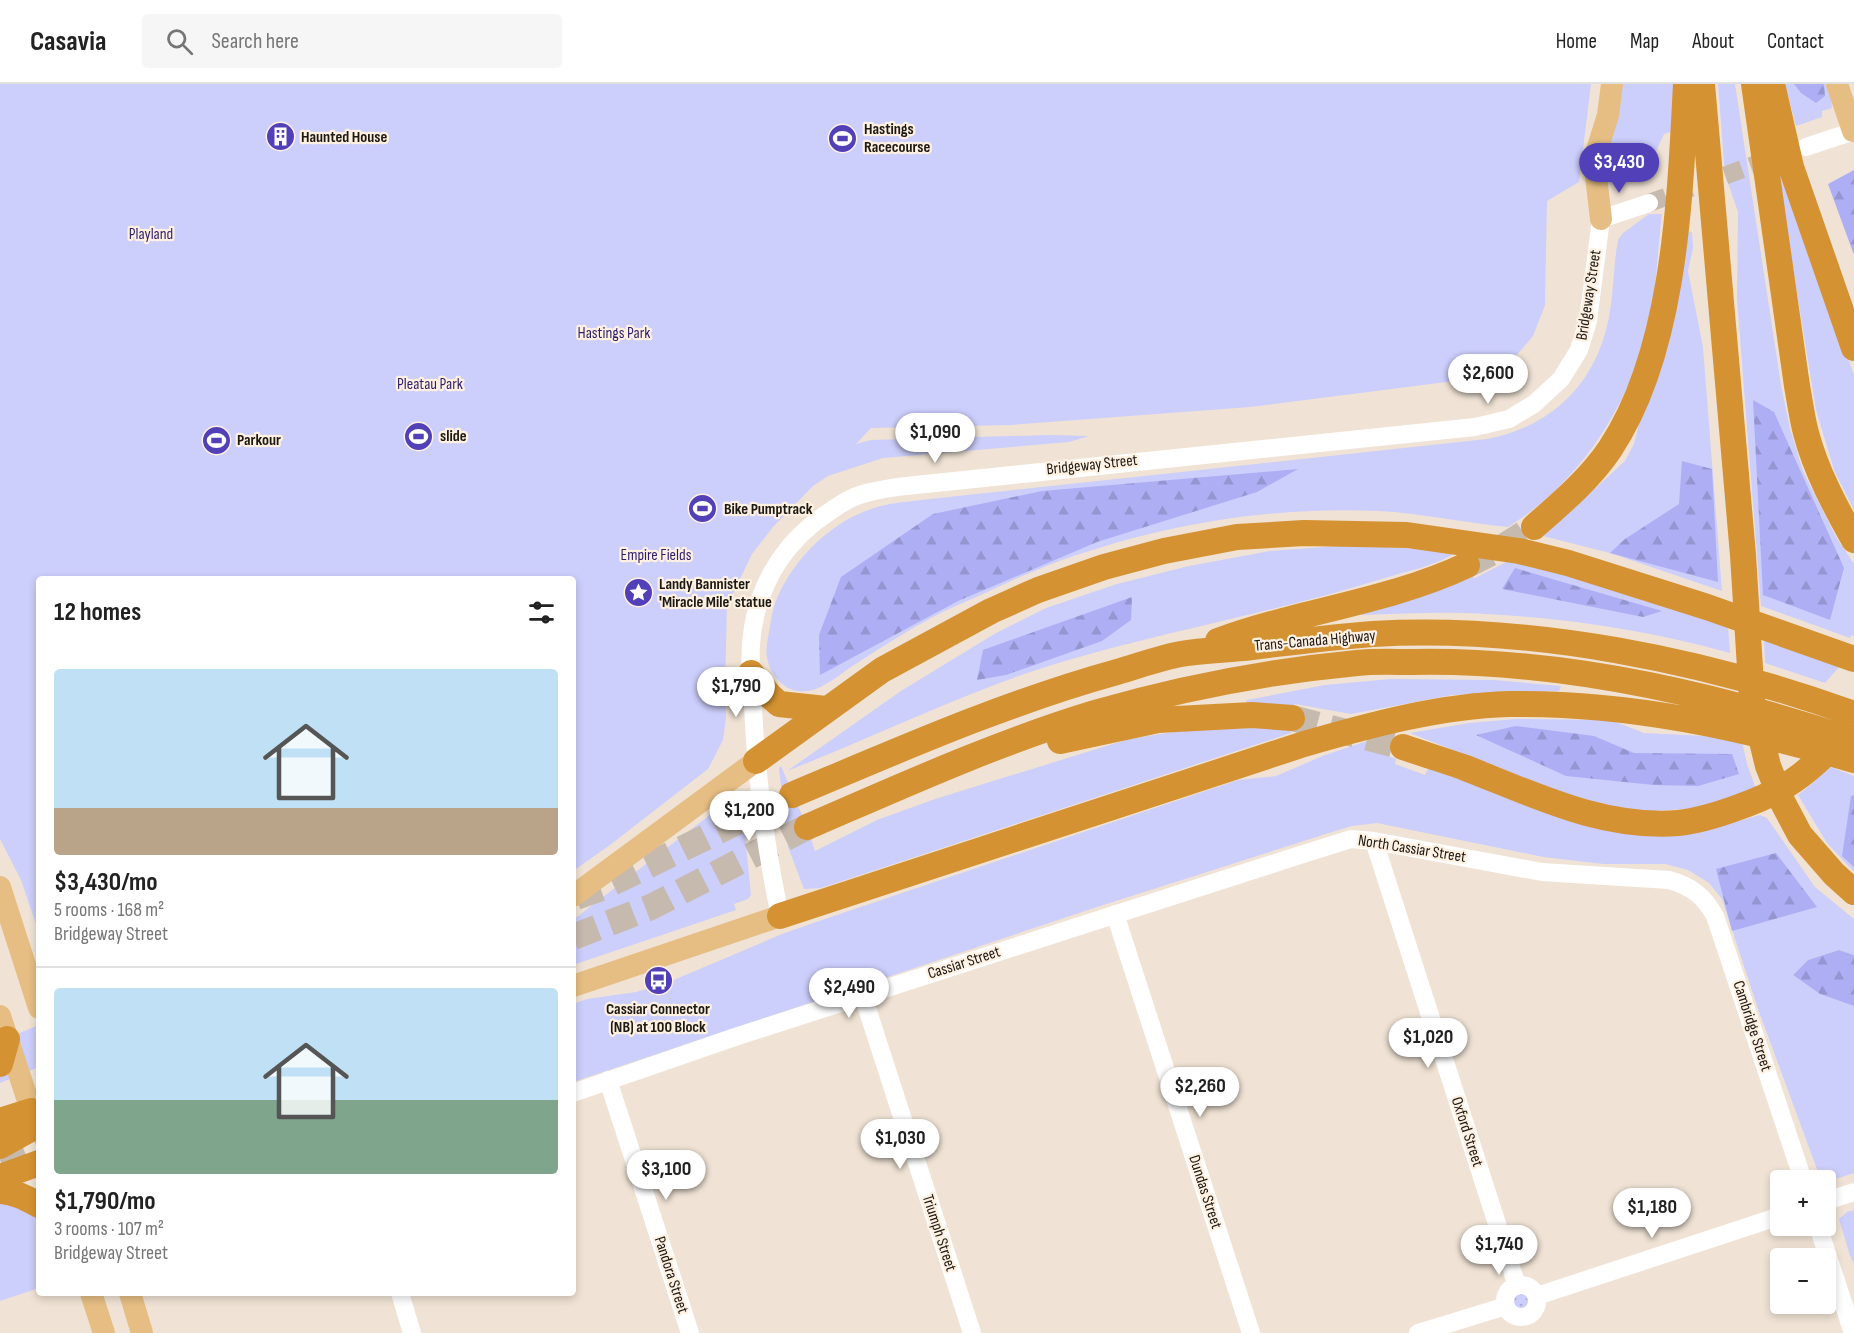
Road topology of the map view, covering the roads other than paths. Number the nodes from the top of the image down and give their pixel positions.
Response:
1 (1612, 84) edge
2 (1686, 84) edge
3 (1702, 84) edge
4 (1754, 84) edge
5 (1772, 84) edge
6 (1837, 84) edge
7 (1854, 131) edge
8 (1806, 147) dead end
9 (1649, 203) tunnel mouth
10 (1601, 219) junction
11 (1854, 348) edge
12 (1534, 527) tunnel mouth
13 (1854, 540) edge
14 (1467, 565) tunnel mouth
15 (1180, 654) junction
16 (1847, 656) edge
17 (751, 673) junction
18 (826, 710) junction
19 (1854, 714) edge
20 (1292, 718) tunnel mouth
21 (1854, 719) edge
22 (1785, 729) junction
23 (1854, 741) edge
24 (1402, 747) tunnel mouth
25 (1854, 760) edge
26 (756, 761) junction
27 (923, 777) junction
28 (792, 795) tunnel mouth
29 (807, 827) tunnel mouth
30 (1374, 841) junction
31 (1683, 884) joint
32 (0, 887) edge
33 (1854, 892) edge
34 (576, 894) edge
35 (1115, 914) junction
36 (780, 916) junction
37 (576, 985) edge
38 (863, 996) junction
39 (36, 999) edge
40 (4, 1027) edge
41 (0, 1064) edge
42 (608, 1080) junction
43 (576, 1092) edge
44 (36, 1118) edge
45 (0, 1121) edge
46 (36, 1121) edge
47 (36, 1122) edge
48 (0, 1146) edge
49 (36, 1164) edge
50 (1800, 1170) edge
51 (0, 1177) edge
52 (0, 1191) edge
53 (1854, 1192) edge
54 (1836, 1198) edge
55 (36, 1203) edge
56 (1770, 1219) edge
57 (1823, 1236) edge
58 (1517, 1286) junction
59 (1846, 1286) edge
60 (92, 1296) edge
61 (131, 1296) edge
62 (401, 1296) edge
63 (1537, 1296) junction
64 (1506, 1306) junction
65 (1530, 1325) edge
66 (104, 1333) edge
67 (142, 1333) edge
68 (412, 1333) edge
69 (690, 1333) edge
70 (972, 1333) edge
71 (1251, 1333) edge
72 (1418, 1333) edge
73 (1853, 1333) edge

1 - 10 main road
2 - 12 highway
3 - 33 highway
4 - 13 highway
5 - 11 highway
6 - 7 main road
7 - 8 street
9 - 10 street
10 - 17 street, Bridgeway Street
14 - 15 highway
15 - 19 highway, Trans-Canada Highway
15 - 28 highway, Trans-Canada Highway
16 - 18 highway
17 - 18 highway
17 - 26 street, Bridgeway Street
18 - 26 highway
20 - 27 highway
21 - 24 highway
22 - 23 highway, Trans-Canada Highway
22 - 25 highway
22 - 27 highway, Trans-Canada Highway
22 - 36 highway
26 - 34 main road
26 - 36 street, Bridgeway Street
27 - 29 highway, Trans-Canada Highway
30 - 31 street, North Cassiar Street
30 - 35 street, North Cassiar Street
30 - 58 street, Oxford Street
31 - 50 street, Cambridge Street
32 - 39 main road
35 - 38 street, Cassiar Street
35 - 71 street, Dundas Street
36 - 37 main road
38 - 42 street, Cassiar Street
38 - 70 street, Triumph Street
40 - 41 highway
40 - 44 main road
42 - 43 street, Cassiar Street
42 - 69 street, Pandora Street
45 - 46 highway
47 - 48 highway
49 - 51 highway
52 - 55 highway
53 - 54 street
56 - 63 street
57 - 59 street
58 - 63 street
58 - 64 street
59 - 73 street
60 - 66 main road
61 - 67 main road
62 - 68 street
63 - 65 street
64 - 65 street
64 - 72 street

